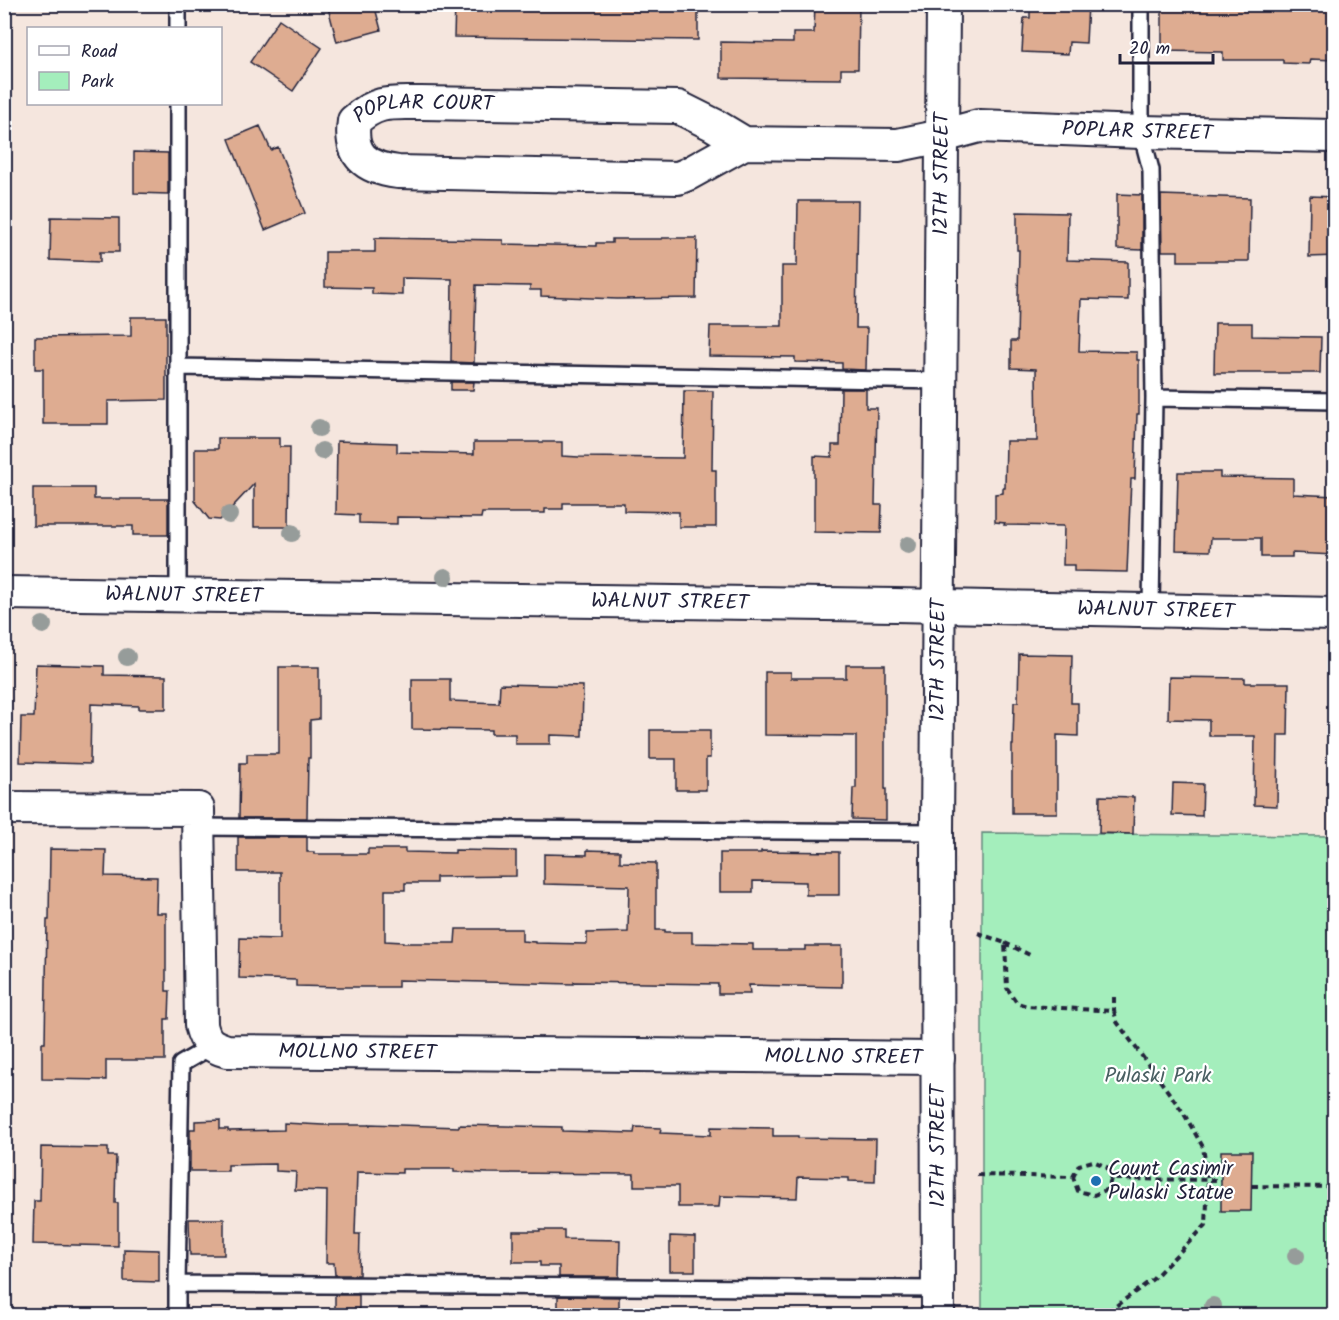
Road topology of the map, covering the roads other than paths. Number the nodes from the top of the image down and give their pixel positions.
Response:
1 (178, 4) edge
2 (943, 4) edge
3 (1141, 4) edge
4 (178, 27) edge
5 (178, 105) edge
6 (1141, 132) junction
7 (942, 136) junction
8 (1335, 136) edge
9 (744, 143) junction
10 (178, 367) junction
11 (940, 381) junction
12 (1154, 398) junction
13 (1335, 401) edge
14 (4, 592) edge
15 (178, 594) junction
16 (938, 606) junction
17 (1152, 610) junction
18 (1335, 614) edge
19 (4, 808) edge
20 (197, 827) junction
21 (937, 832) junction
22 (212, 1046) junction
23 (938, 1058) junction
24 (177, 1284) junction
25 (938, 1302) edge
26 (177, 1316) edge

1 - 4 lane
2 - 7 street, 12TH STREET
3 - 6 lane
5 - 10 lane
6 - 7 street, POPLAR STREET
6 - 8 street, POPLAR STREET
6 - 12 lane
7 - 9 street
7 - 11 street, 12TH STREET
9 - 9 street, POPLAR COURT
10 - 11 lane
10 - 15 lane
11 - 16 street, 12TH STREET
12 - 13 lane
12 - 17 lane
14 - 15 street, WALNUT STREET
15 - 16 street, WALNUT STREET
16 - 17 street, WALNUT STREET
16 - 21 street, 12TH STREET
17 - 18 street, WALNUT STREET
19 - 20 street
20 - 21 lane
20 - 22 street
21 - 23 street, 12TH STREET
22 - 23 street, MOLLNO STREET
22 - 24 lane
23 - 25 street, 12TH STREET
24 - 25 lane
24 - 26 lane

